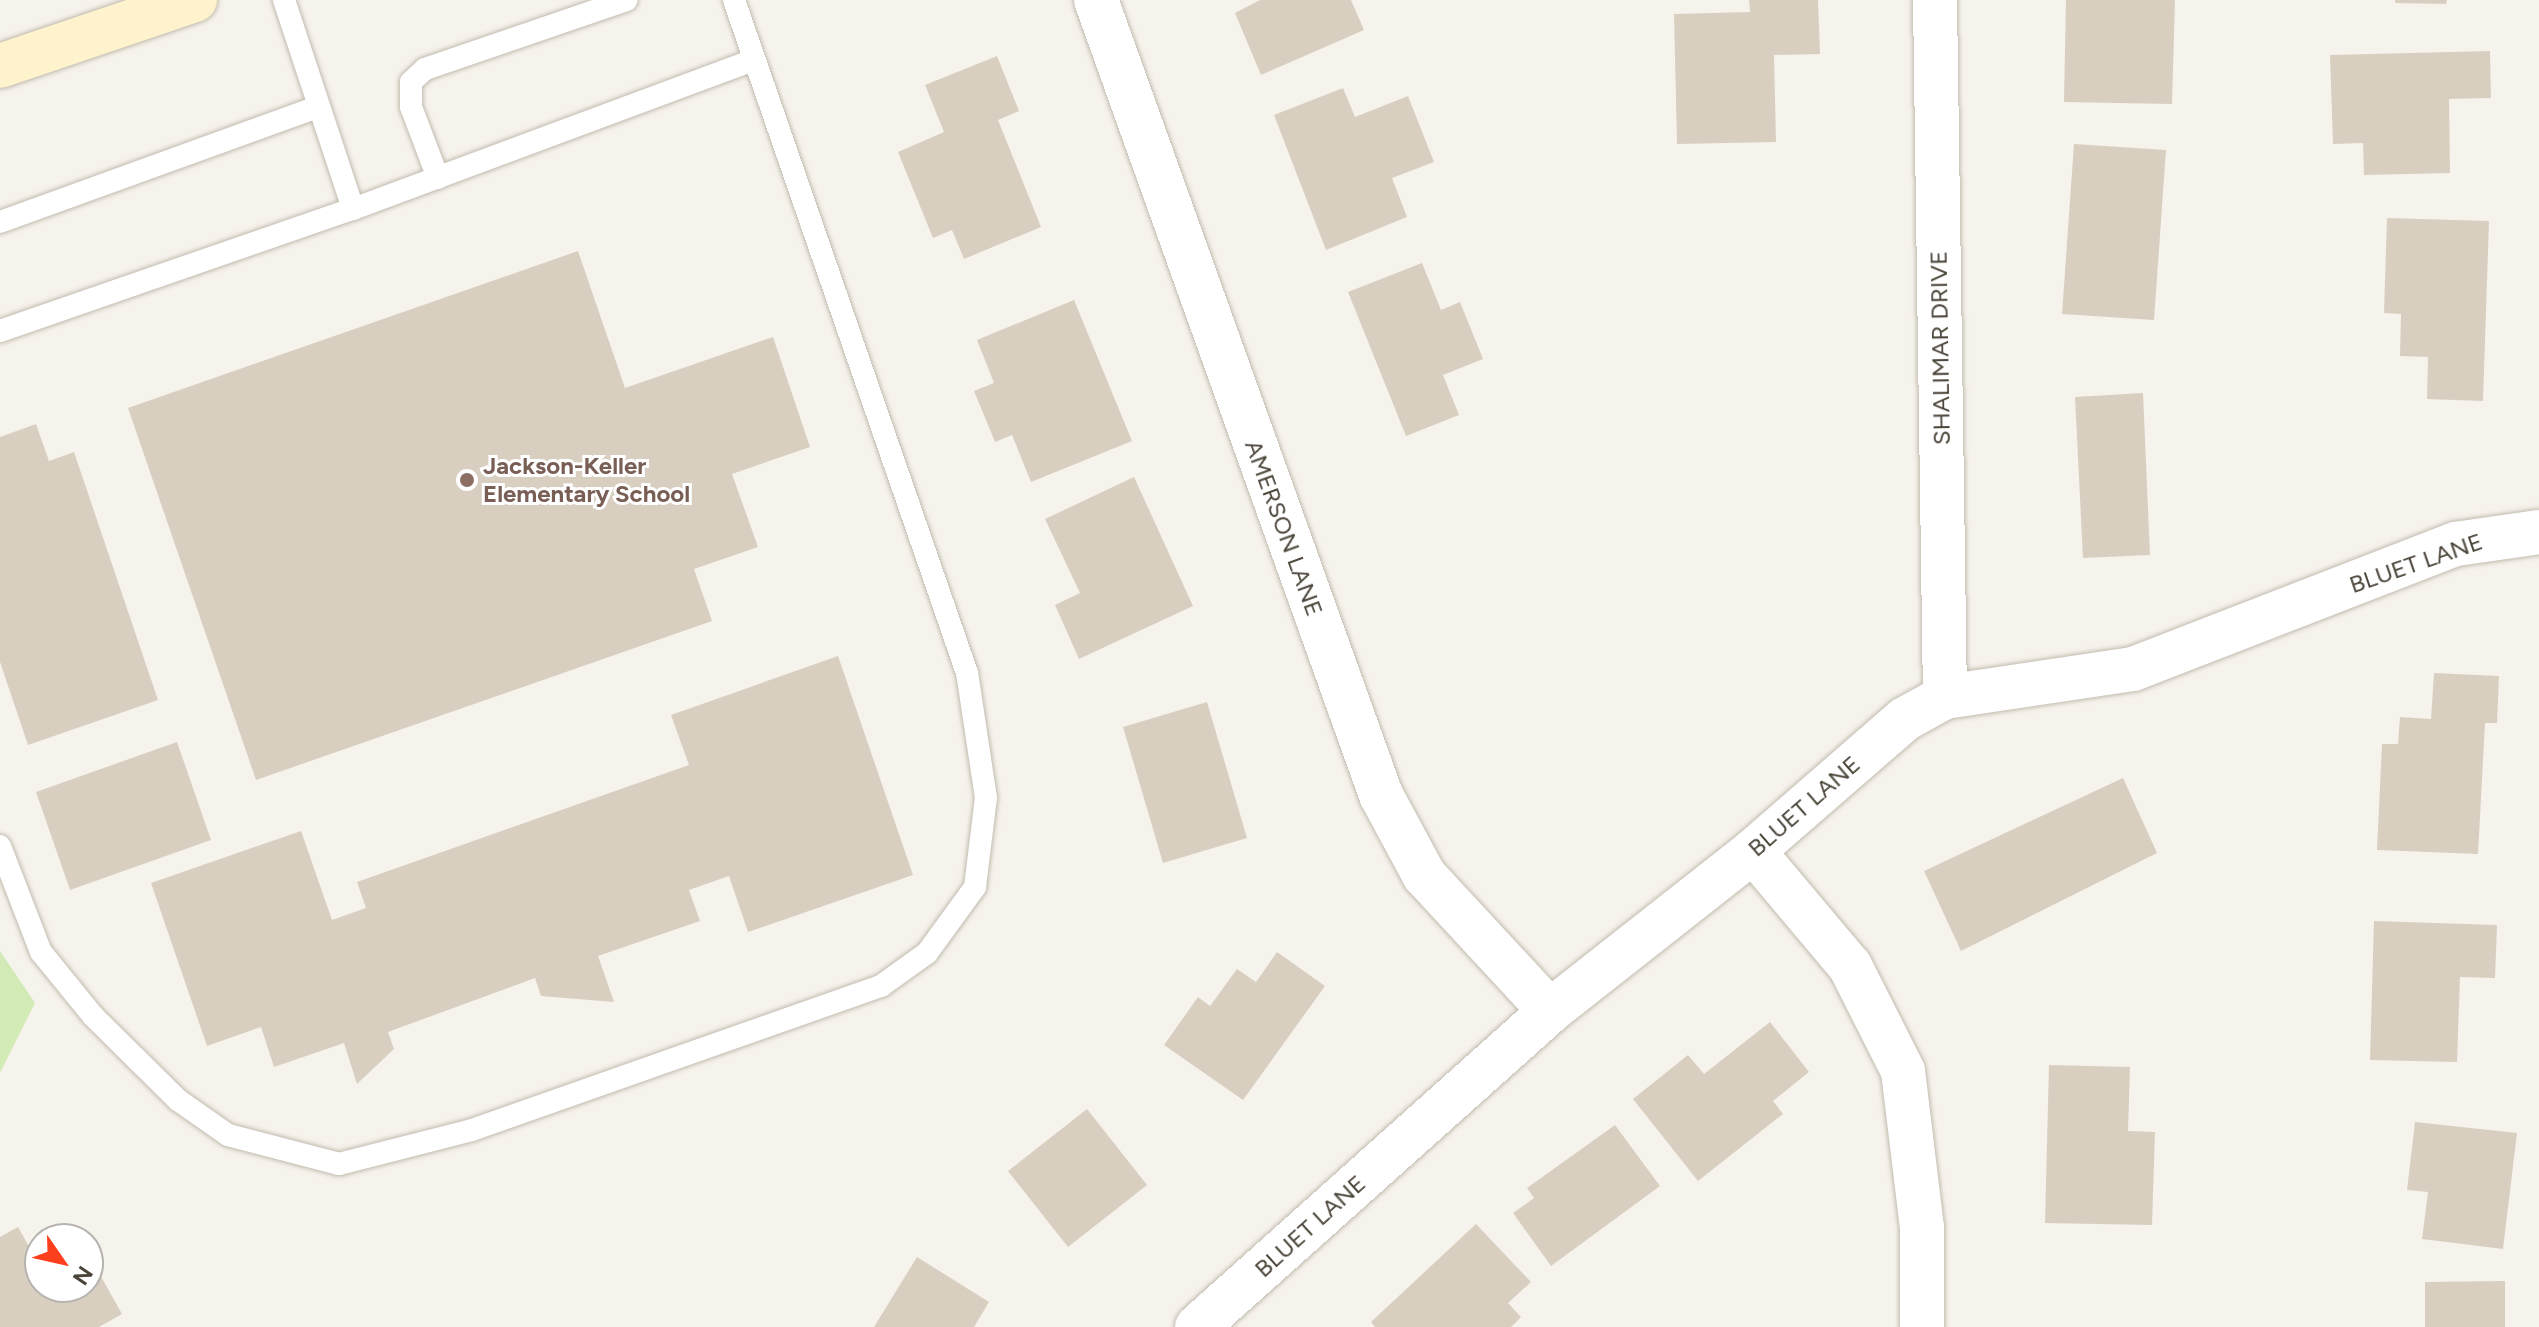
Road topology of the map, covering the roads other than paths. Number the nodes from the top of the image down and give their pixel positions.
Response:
1 (195, 0) edge
2 (284, 0) edge
3 (626, 0) edge
4 (734, 0) edge
5 (1096, 0) edge
6 (1935, 0) edge
7 (754, 60) junction
8 (0, 66) edge
9 (318, 107) junction
10 (438, 178) junction
11 (353, 209) junction
12 (0, 222) edge
13 (0, 331) edge
14 (2539, 532) edge
15 (1945, 697) junction
16 (0, 846) edge
17 (1753, 851) junction
18 (1550, 1011) junction
19 (1197, 1327) edge
20 (1922, 1327) edge

1 - 8 main road
2 - 9 lane
3 - 10 lane
4 - 7 lane
5 - 18 street, AMERSON LANE
6 - 15 street, SHALIMAR DRIVE
7 - 10 lane
7 - 16 lane
9 - 11 lane
9 - 12 lane
10 - 11 lane
11 - 13 lane
14 - 15 street, BLUET LANE
15 - 17 street, BLUET LANE
17 - 18 street, BLUET LANE
17 - 20 street
18 - 19 street, BLUET LANE

